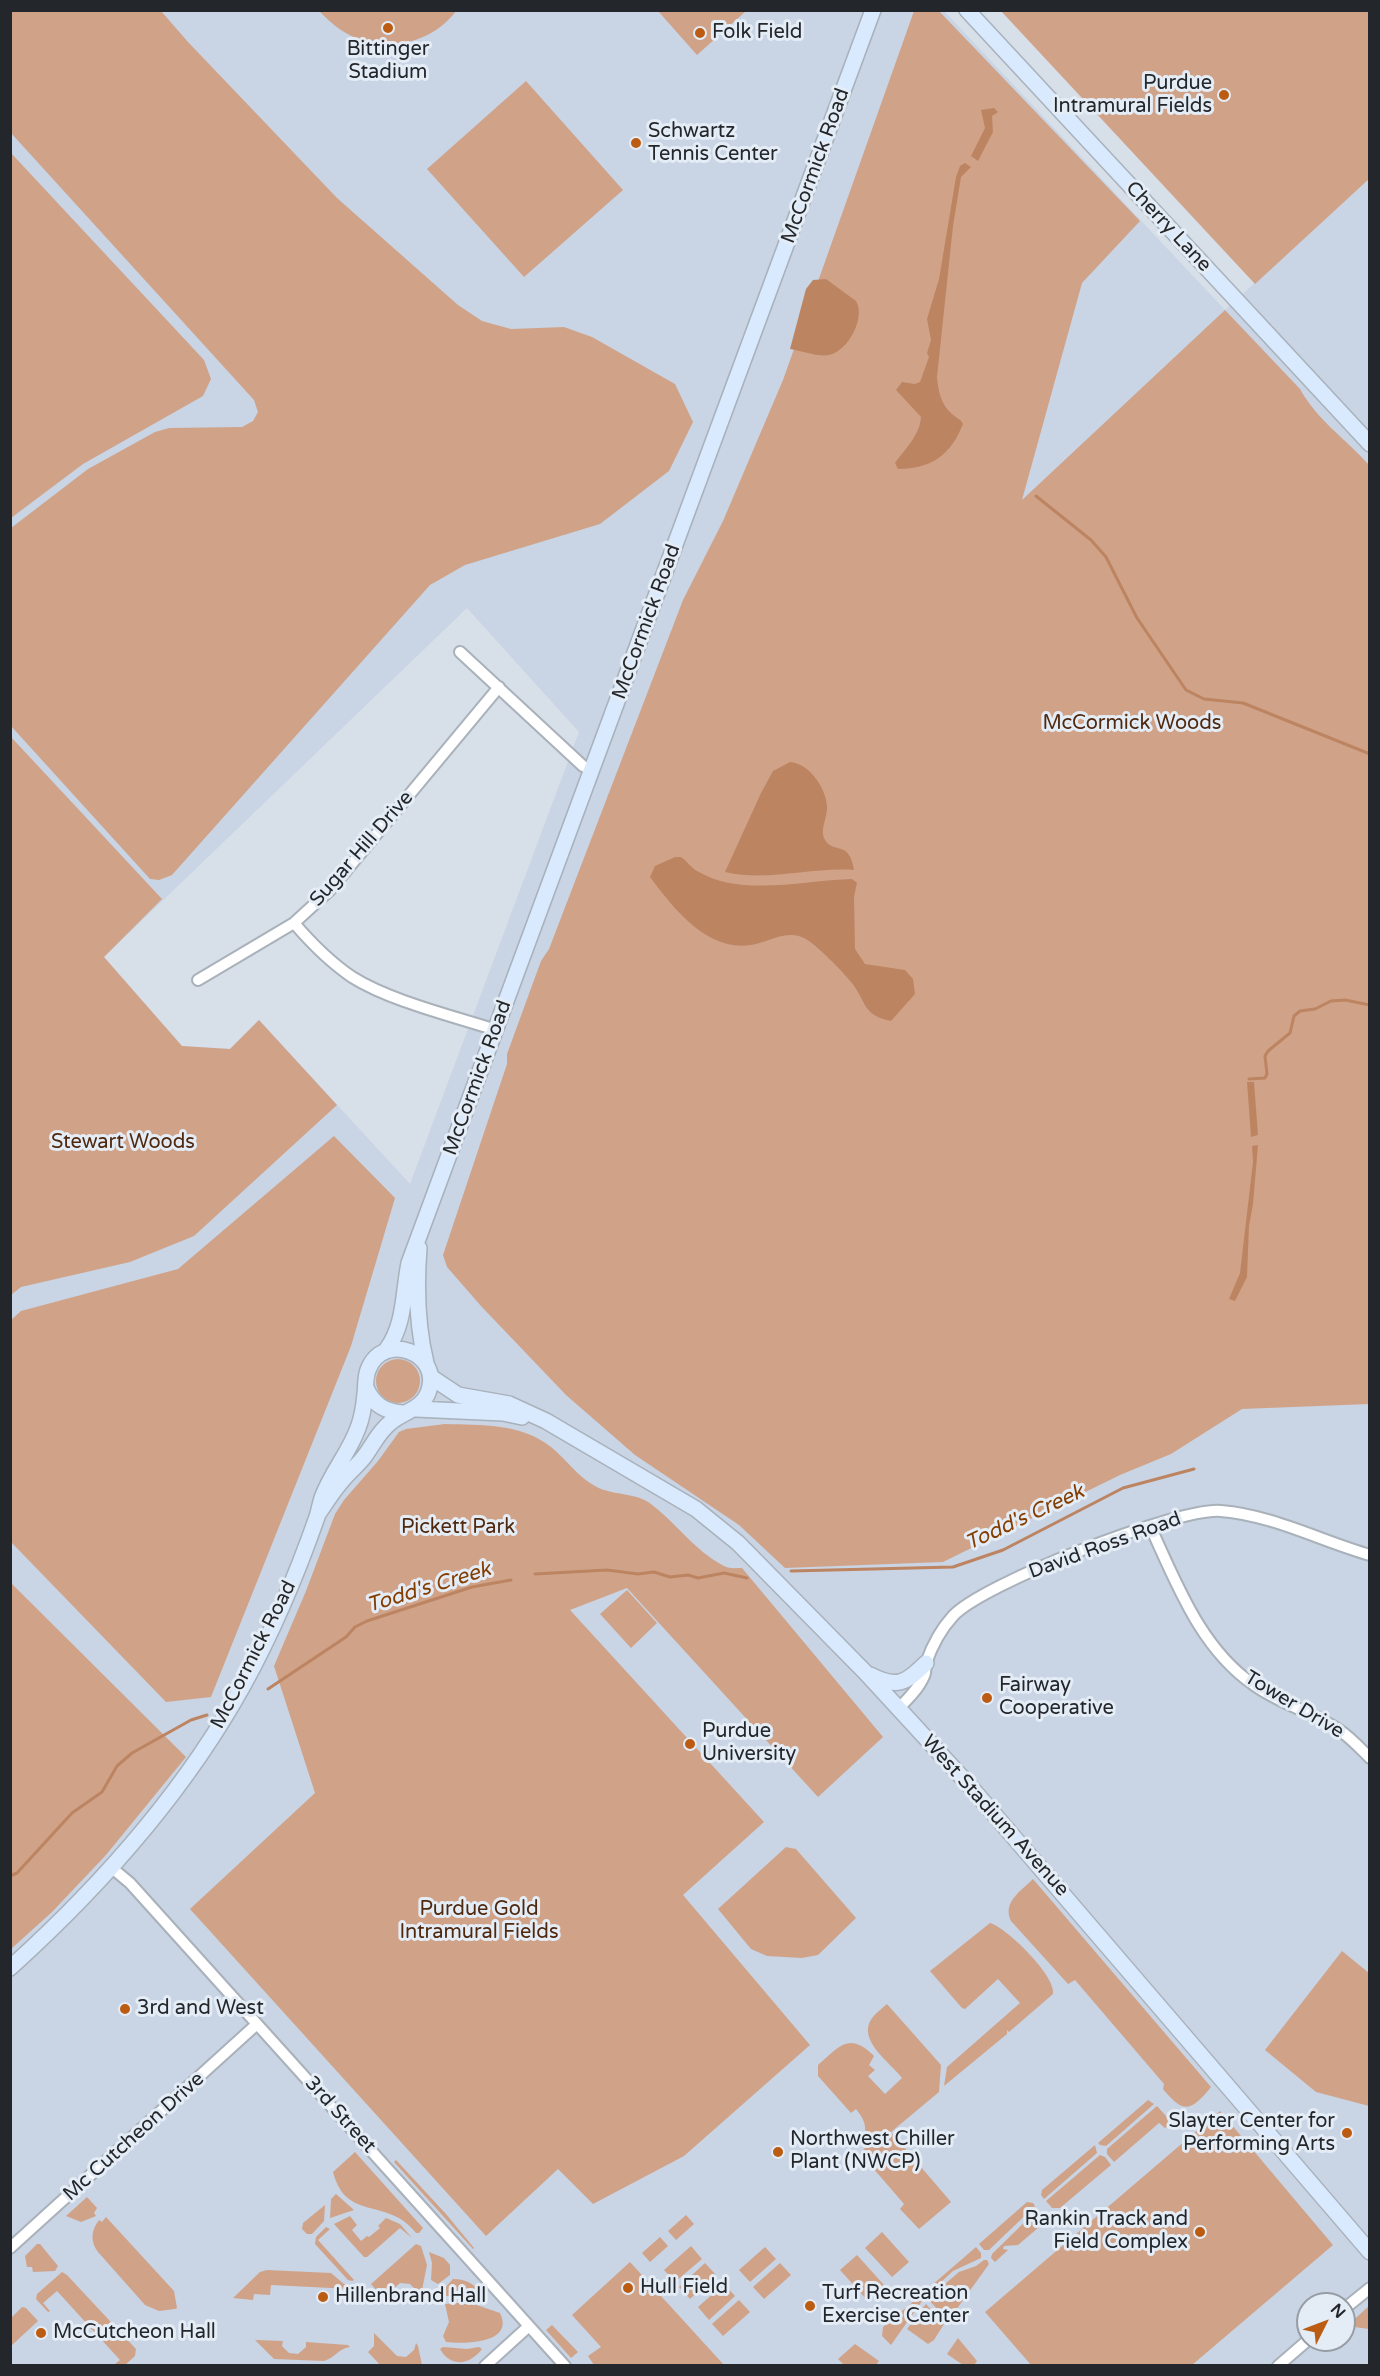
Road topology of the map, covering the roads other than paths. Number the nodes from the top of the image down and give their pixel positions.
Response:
1 (873, 10) edge
2 (967, 10) edge
3 (1370, 444) edge
4 (460, 652) dead end
5 (499, 687) junction
6 (592, 770) junction
7 (294, 923) junction
8 (198, 980) dead end
9 (496, 1030) junction
10 (421, 1233) junction
11 (387, 1349) junction
12 (428, 1370) junction
13 (366, 1388) junction
14 (409, 1411) junction
15 (570, 1436) junction
16 (318, 1514) junction
17 (1150, 1526) junction
18 (1370, 1554) edge
19 (927, 1663) junction
20 (865, 1672) junction
21 (899, 1708) junction
22 (1370, 1758) edge
23 (112, 1868) junction
24 (10, 1968) edge
25 (257, 2024) junction
26 (10, 2248) edge
27 (1370, 2252) edge
28 (1370, 2288) edge
29 (1356, 2299) edge
30 (529, 2326) junction
31 (1296, 2350) edge
32 (485, 2366) edge
33 (565, 2366) edge
34 (1278, 2366) edge

1 - 6 street, McCormick Road
2 - 3 street, Cherry Lane
4 - 5 street
5 - 6 street
5 - 7 street, Sugar Hill Drive
6 - 9 street, McCormick Road
7 - 8 street, Sugar Hill Drive
7 - 9 street
9 - 10 street, McCormick Road
10 - 11 street, McCormick Road
10 - 12 street, McCormick Road
11 - 12 street
11 - 13 street
12 - 14 street
12 - 15 street, West Stadium Avenue
13 - 14 street
13 - 16 street, McCormick Road
14 - 15 street, West Stadium Avenue
14 - 16 street
15 - 20 street, West Stadium Avenue
16 - 23 street, McCormick Road
17 - 18 street, David Ross Road
17 - 19 street, David Ross Road
17 - 22 street, Tower Drive
19 - 20 street
19 - 21 street, David Ross Road
20 - 21 street, West Stadium Avenue
21 - 27 street, West Stadium Avenue
23 - 24 street, McCormick Road
23 - 25 street, 3rd Street
25 - 26 street, Mc Cutcheon Drive
25 - 30 street, 3rd Street
28 - 29 street
30 - 32 street
30 - 33 street, 3rd Street
31 - 34 street

